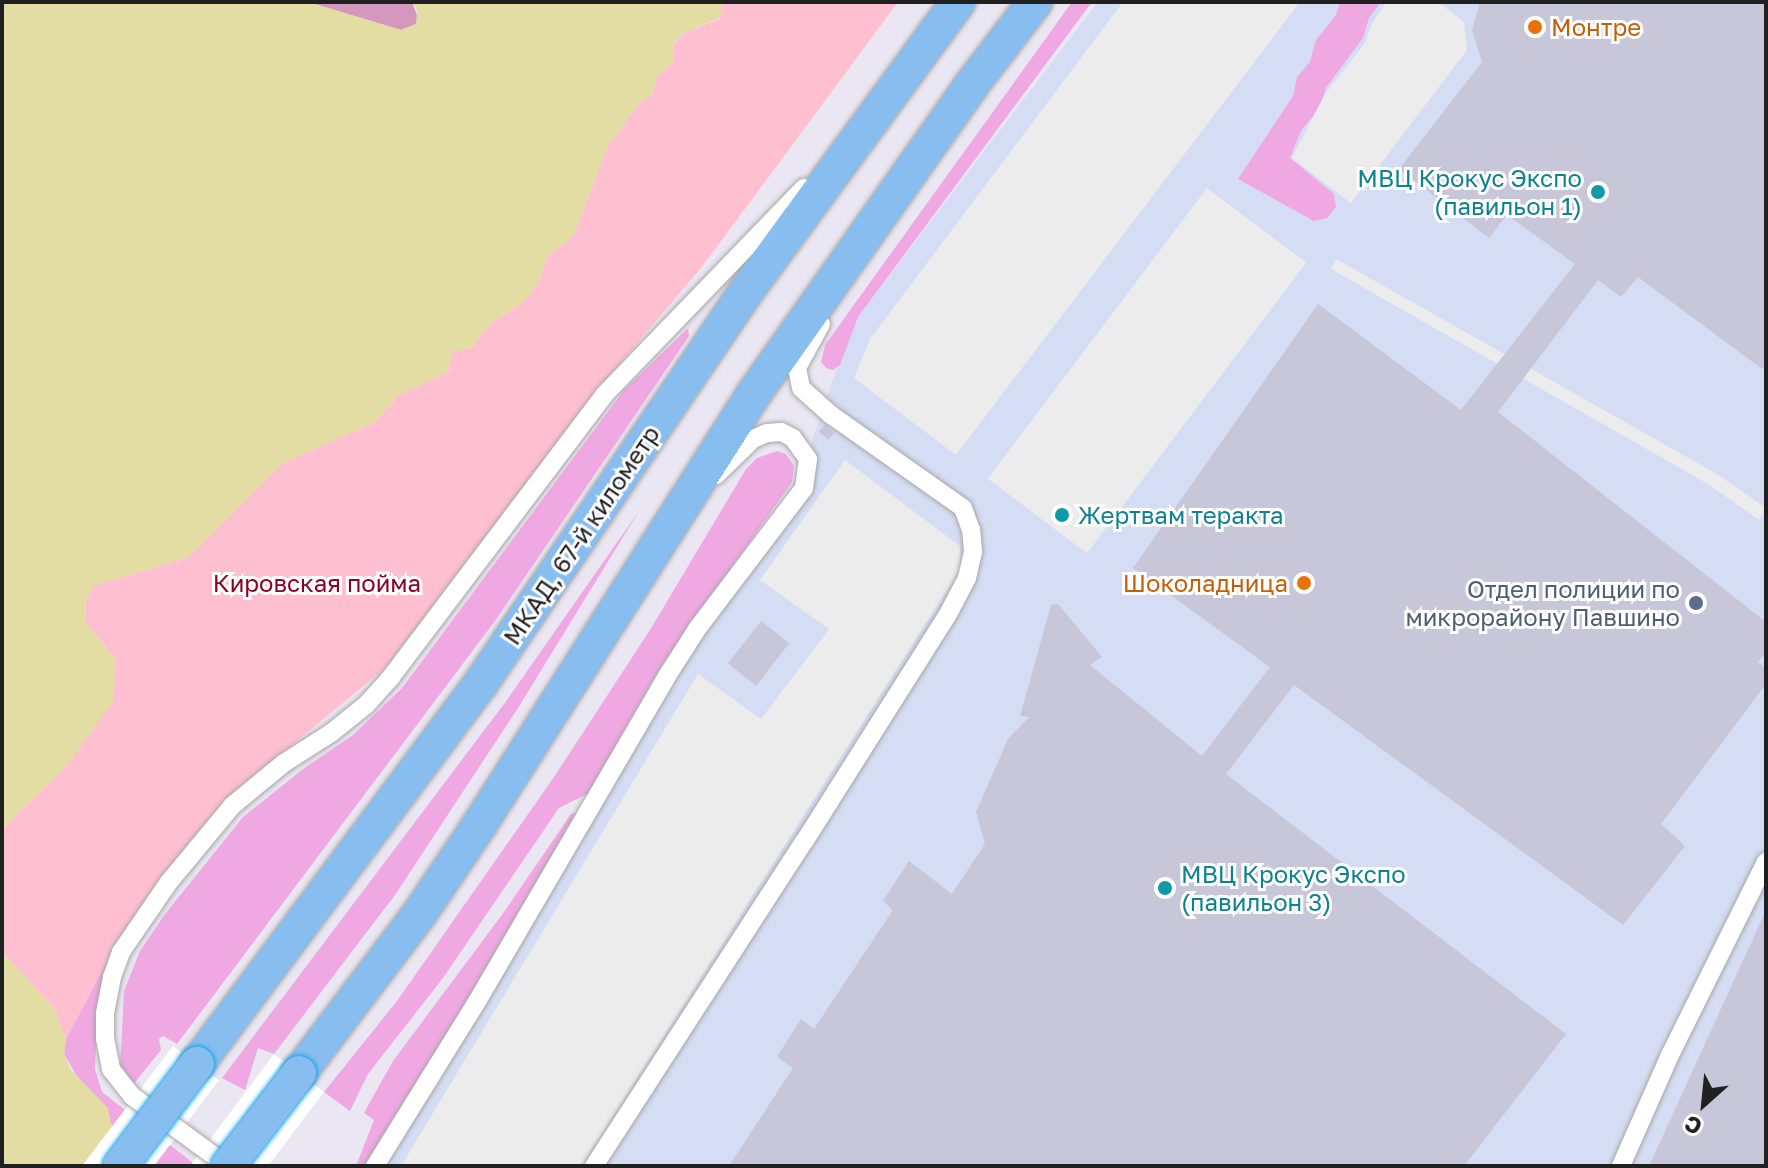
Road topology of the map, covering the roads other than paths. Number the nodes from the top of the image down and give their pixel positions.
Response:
1 (958, 2) edge
2 (1035, 2) edge
3 (906, 71) junction
4 (840, 270) junction
5 (680, 511) junction
6 (1766, 862) edge
7 (120, 1166) edge
8 (228, 1166) edge
9 (375, 1166) edge
10 (594, 1166) edge
11 (1621, 1166) edge

1 - 3 highway, МКАД, 67-й километр
2 - 4 highway
3 - 7 highway, МКАД, 67-й километр, bridge
3 - 8 street
4 - 5 highway
4 - 10 street
5 - 8 highway, bridge
5 - 9 street
6 - 11 street

